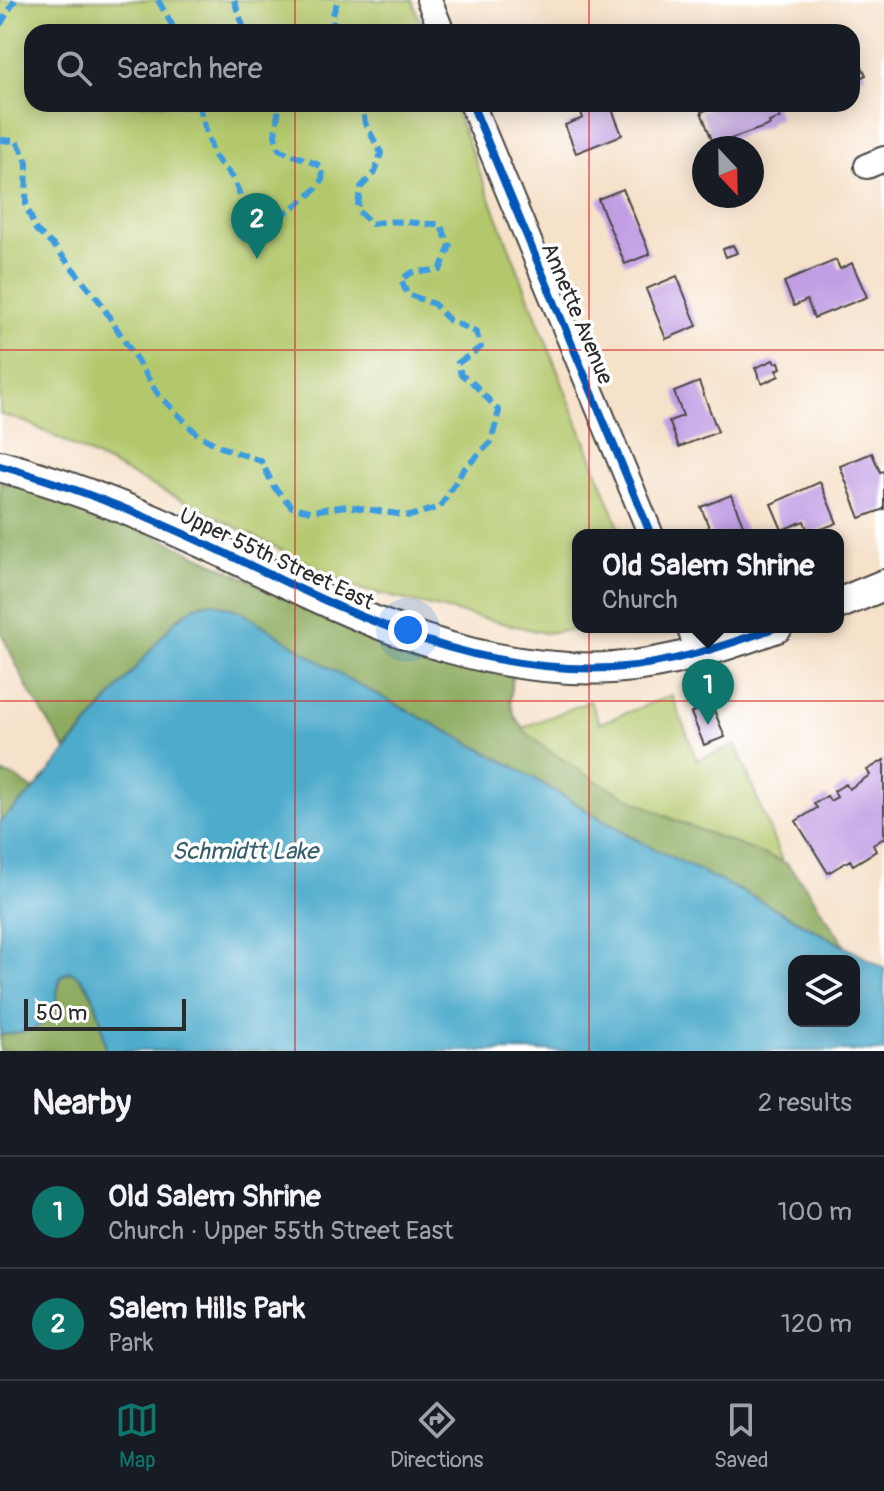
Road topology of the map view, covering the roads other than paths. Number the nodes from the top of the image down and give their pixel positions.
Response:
1 (429, 0) edge
2 (439, 24) edge
3 (475, 112) edge
4 (0, 466) edge
5 (649, 529) edge
6 (884, 585) edge
7 (844, 602) edge
8 (739, 633) edge
9 (694, 640) edge

1 - 2 street
3 - 5 street, Annette Avenue
4 - 9 street, Upper 55th Street East
6 - 7 street
8 - 9 street, Upper 55th Street East

